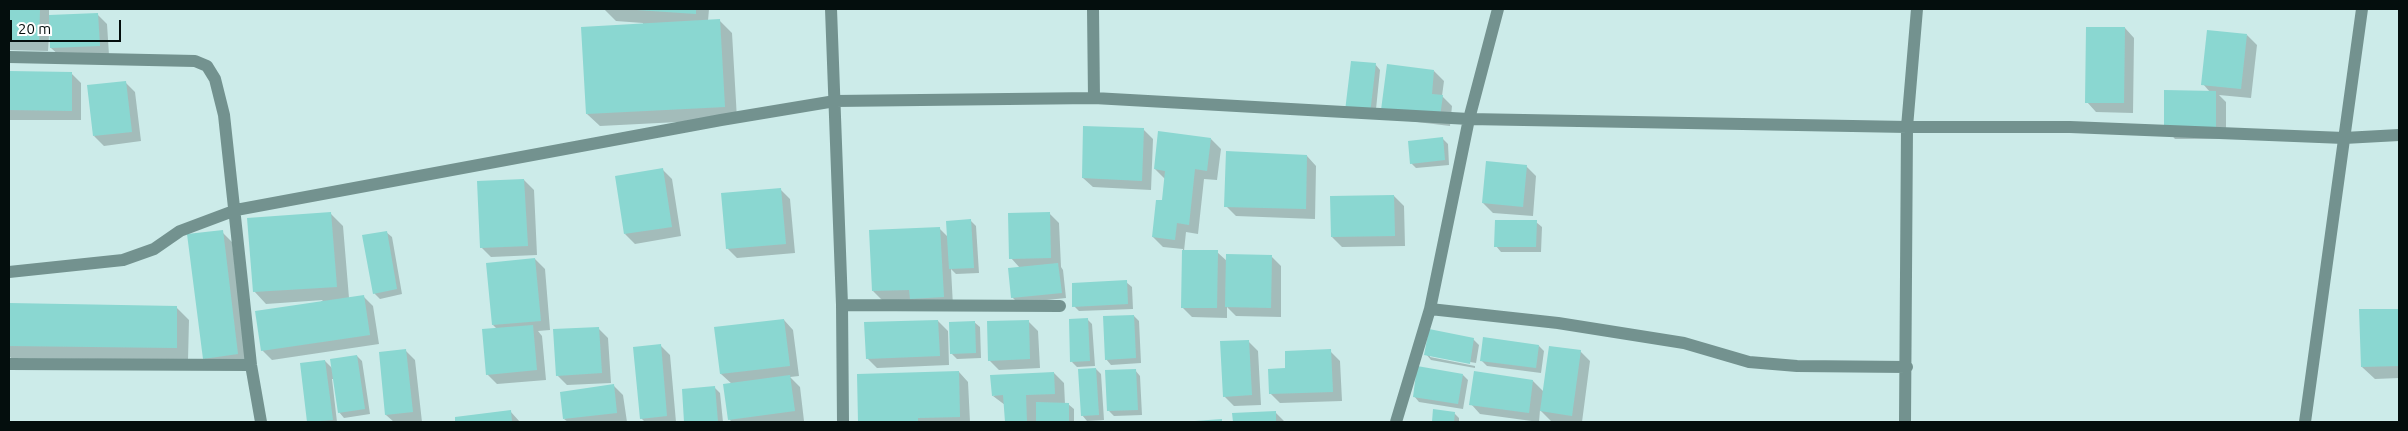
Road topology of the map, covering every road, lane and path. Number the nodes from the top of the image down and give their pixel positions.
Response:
1 (830, 9) edge
2 (1093, 9) edge
3 (1498, 9) edge
4 (1917, 9) edge
5 (2362, 9) edge
6 (9, 57) edge
7 (1094, 98) junction
8 (835, 101) junction
9 (1469, 119) junction
10 (1907, 127) junction
11 (2399, 136) edge
12 (2344, 138) junction
13 (236, 210) junction
14 (9, 272) edge
15 (842, 305) junction
16 (1060, 306) dead end
17 (1430, 308) junction
18 (9, 364) edge
19 (251, 365) junction
20 (1906, 367) junction
21 (260, 422) edge
22 (843, 422) edge
23 (1396, 422) edge
24 (1905, 422) edge
25 (2305, 422) edge

1 - 8 street
2 - 7 street
3 - 9 street
4 - 10 street
5 - 12 street
6 - 13 street
7 - 8 street
7 - 9 street
8 - 13 street
8 - 15 street
9 - 10 street
9 - 17 street
10 - 12 street
10 - 20 street
11 - 12 street
12 - 25 street
13 - 14 street
13 - 19 street
15 - 16 street
15 - 22 street
17 - 20 street
17 - 23 street
18 - 19 street
19 - 21 street
20 - 24 street

